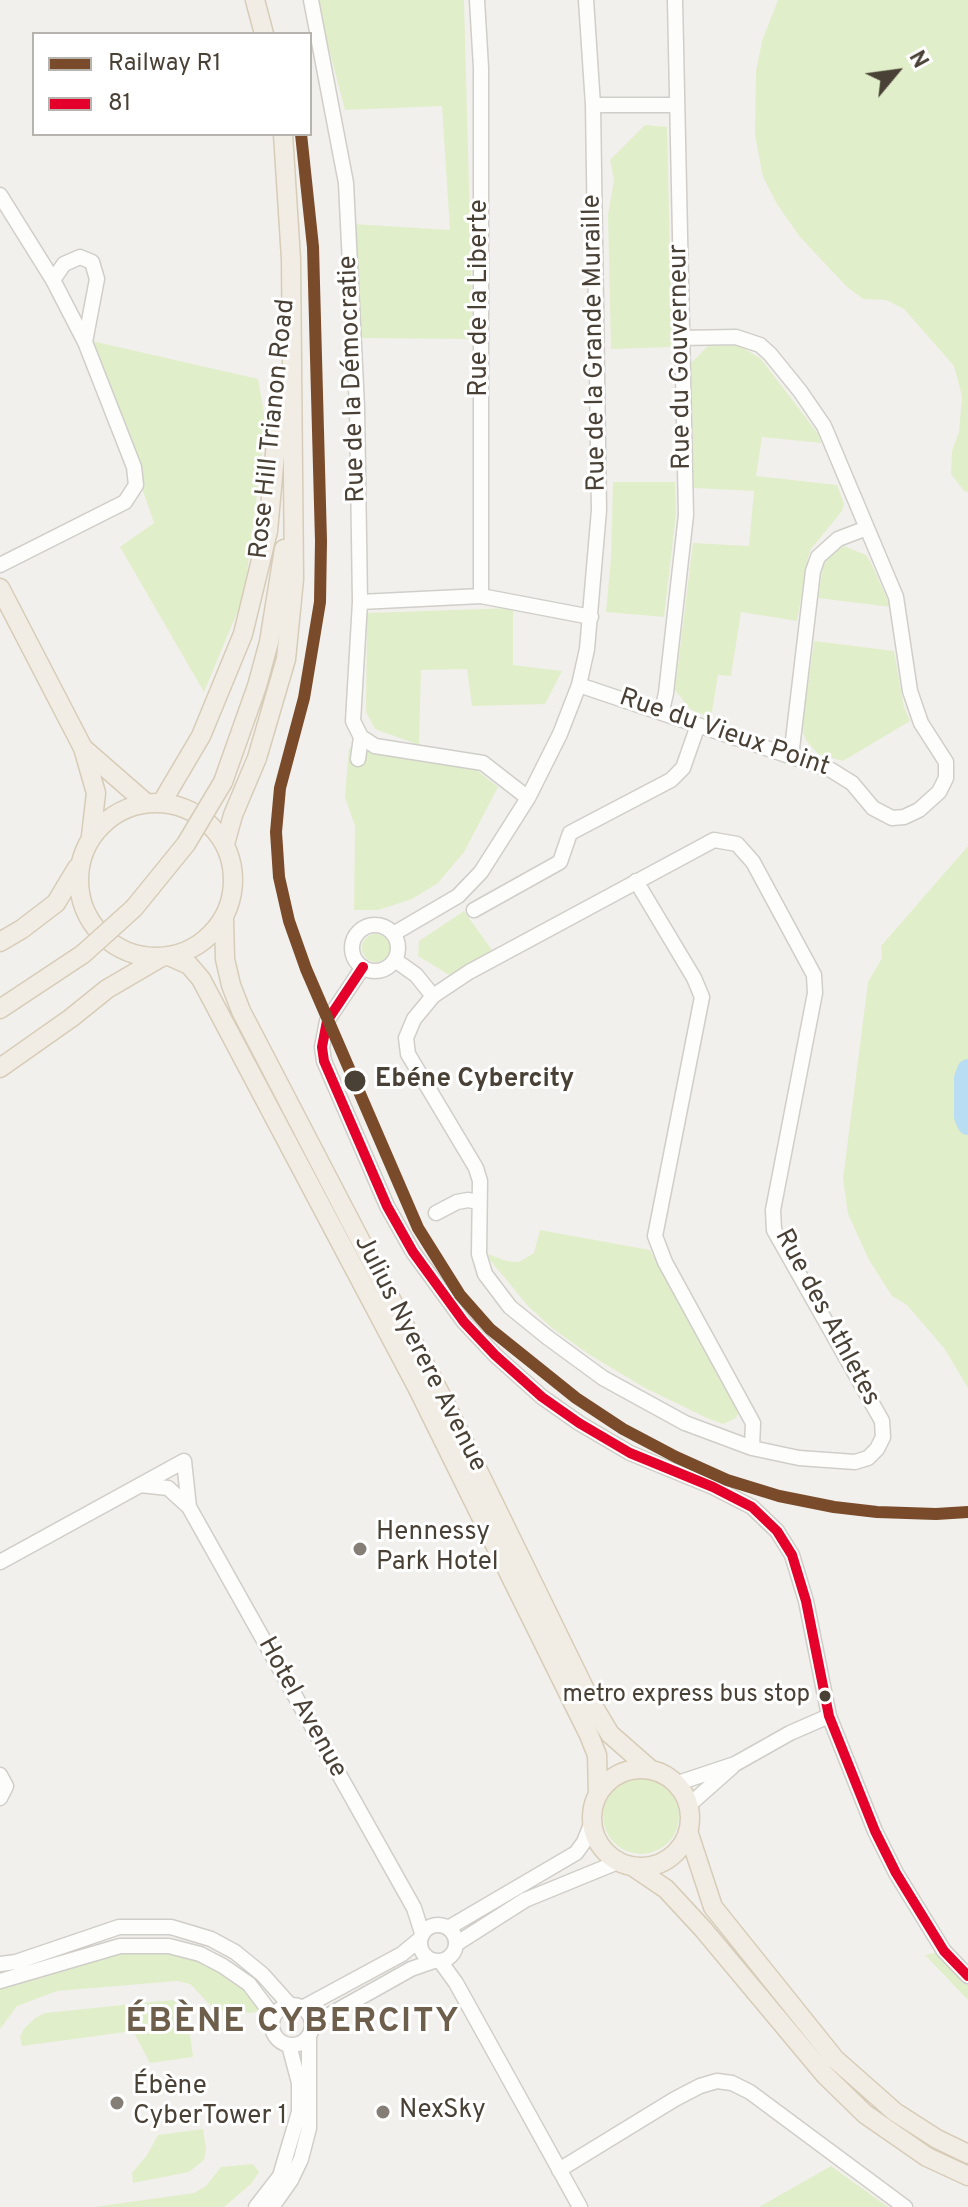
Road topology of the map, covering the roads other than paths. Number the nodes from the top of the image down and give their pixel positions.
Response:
1 (255, 0) edge
2 (311, 0) edge
3 (477, 0) edge
4 (586, 0) edge
5 (675, 0) edge
6 (263, 32) edge
7 (593, 105) junction
8 (676, 105) junction
9 (283, 136) edge
10 (0, 195) edge
11 (291, 275) junction
12 (53, 280) junction
13 (680, 338) junction
14 (85, 342) junction
15 (294, 447) junction
16 (867, 528) junction
17 (0, 565) edge
18 (0, 588) edge
19 (481, 596) junction
20 (360, 602) junction
21 (4, 608) edge
22 (591, 617) junction
23 (579, 685) junction
24 (662, 711) junction
25 (698, 725) junction
26 (361, 737) junction
27 (83, 748) junction
28 (791, 757) junction
29 (358, 759) dead end
30 (528, 798) junction
31 (154, 802) junction
32 (90, 838) junction
33 (225, 844) junction
34 (80, 863) junction
35 (636, 881) junction
36 (474, 910) dead end
37 (224, 919) junction
38 (393, 934) junction
39 (0, 942) edge
40 (165, 958) junction
41 (395, 960) junction
42 (363, 967) junction
43 (433, 996) junction
44 (0, 1009) edge
45 (0, 1068) edge
46 (479, 1202) junction
47 (436, 1213) dead end
48 (752, 1448) junction
49 (140, 1485) junction
50 (189, 1507) junction
51 (0, 1562) edge
52 (829, 1716) junction
53 (735, 1764) junction
54 (651, 1770) junction
55 (0, 1775) edge
56 (675, 1784) junction
57 (598, 1794) junction
58 (0, 1798) edge
59 (688, 1806) junction
60 (592, 1822) junction
61 (688, 1831) junction
62 (625, 1864) junction
63 (414, 1908) junction
64 (442, 1927) junction
65 (421, 1936) junction
66 (445, 1955) junction
67 (0, 1964) edge
68 (968, 1976) edge
69 (0, 1981) edge
70 (296, 2006) junction
71 (273, 2016) junction
72 (311, 2030) junction
73 (289, 2045) junction
74 (968, 2154) edge
75 (559, 2170) junction
76 (968, 2176) edge
77 (256, 2207) edge
78 (272, 2207) edge
79 (580, 2207) edge
80 (905, 2207) edge

1 - 6 main road
2 - 20 street, Rue de la Démocratie
3 - 19 street, Rue de la Liberte
4 - 7 street, Rue de la Grande Muraille
5 - 8 street, Rue du Gouverneur
7 - 8 street
7 - 22 street, Rue de la Grande Muraille
8 - 13 street, Rue du Gouverneur
9 - 11 main road, Rose Hill Trianon Road
10 - 12 street
11 - 15 main road, Rose Hill Trianon Road
11 - 31 main road, Rose Hill Trianon Road
12 - 14 street
12 - 14 street
13 - 16 street, Rue du Vieux Point
13 - 24 street, Rue du Gouverneur
14 - 17 street
15 - 33 main road
15 - 44 main road, bridge
16 - 28 street
16 - 28 street, Rue du Vieux Point
18 - 21 main road, Julius Nyerere Avenue
19 - 20 street
19 - 22 street
20 - 26 street, Rue de la Démocratie
21 - 27 main road, Julius Nyerere Avenue
22 - 23 street, Rue de la Grande Muraille
23 - 24 street, Rue du Vieux Point
23 - 30 street, Rue de la Grande Muraille
24 - 25 street, Rue du Vieux Point
25 - 28 street, Rue du Vieux Point
25 - 36 street
26 - 29 street, Rue de la Démocratie
26 - 30 street
27 - 31 main road, Julius Nyerere Avenue
27 - 32 main road, Julius Nyerere Avenue
30 - 38 street, Rue de la Grande Muraille
31 - 32 main road, Julius Nyerere Avenue
31 - 33 main road, Julius Nyerere Avenue
32 - 34 main road, Julius Nyerere Avenue
33 - 37 main road, Julius Nyerere Avenue
34 - 39 main road
34 - 40 main road, Julius Nyerere Avenue
35 - 43 street, Rue des Athletes
35 - 48 street
35 - 48 street, Rue des Athletes
37 - 40 main road
37 - 54 main road, Julius Nyerere Avenue
38 - 41 street
38 - 42 street
40 - 45 main road
40 - 57 main road, Julius Nyerere Avenue
41 - 42 street
41 - 43 street
42 - 52 street
43 - 46 street, Rue des Athletes
46 - 47 street
46 - 48 street, Rue des Athletes
49 - 50 street, Hotel Avenue
49 - 50 street, Hotel Avenue
49 - 51 street
50 - 63 street, Hotel Avenue
52 - 53 street
52 - 68 street
53 - 56 street
53 - 59 street
54 - 56 main road
54 - 57 main road
55 - 58 street
56 - 59 main road
57 - 60 main road
59 - 61 main road
60 - 62 main road
60 - 64 street
61 - 62 main road
61 - 74 main road
62 - 66 street
62 - 76 main road
63 - 64 street, Hotel Avenue
63 - 65 street, Hotel Avenue
64 - 65 street
64 - 66 street
65 - 66 street, Hotel Avenue
65 - 70 street
66 - 72 street
66 - 75 street
67 - 70 street
69 - 71 street
70 - 71 street
70 - 72 street
71 - 73 street
72 - 73 street
72 - 78 street
73 - 77 street
75 - 79 street
75 - 80 street

